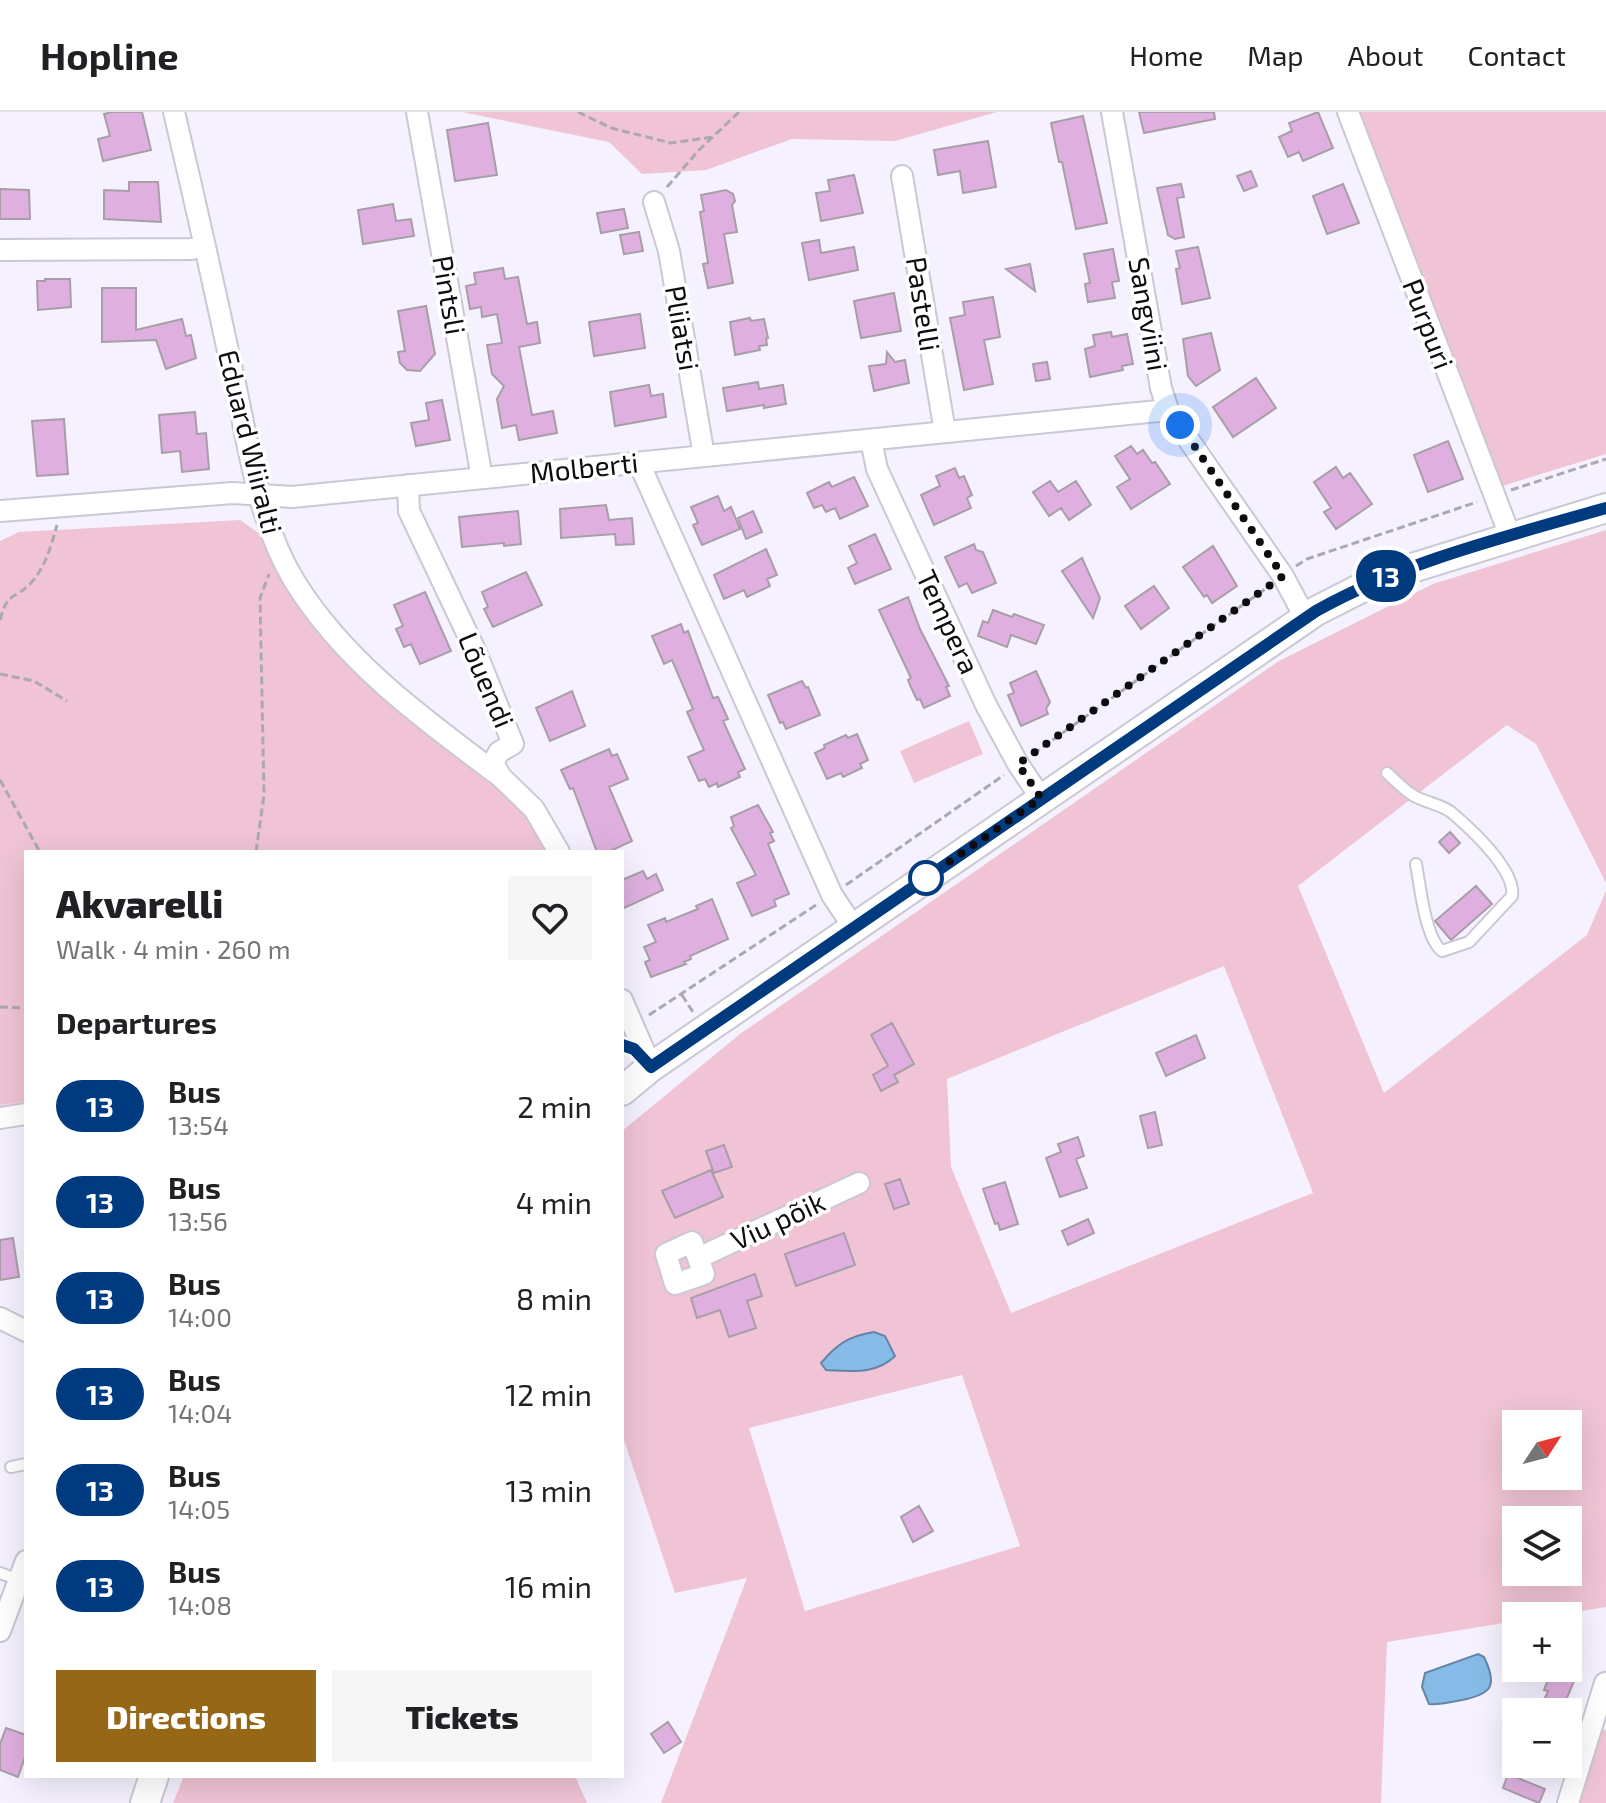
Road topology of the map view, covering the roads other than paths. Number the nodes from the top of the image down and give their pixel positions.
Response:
1 (174, 112) edge
2 (417, 112) edge
3 (1112, 112) edge
4 (1348, 112) edge
5 (902, 176) dead end
6 (654, 202) road end
7 (205, 246) junction
8 (0, 250) edge
9 (1168, 410) junction
10 (945, 432) junction
11 (871, 440) junction
12 (704, 456) junction
13 (639, 463) junction
14 (482, 478) junction
15 (408, 485) junction
16 (261, 495) junction
17 (1606, 508) edge
18 (0, 511) edge
19 (1510, 536) junction
20 (1303, 621) junction
21 (1387, 773) dead end
22 (501, 777) junction
23 (1041, 798) junction
24 (995, 829) junction
25 (558, 850) edge
26 (1416, 864) dead end
27 (964, 868) dead end
28 (910, 904) dead end
29 (861, 924) junction
30 (624, 1004) edge
31 (624, 1046) edge
32 (651, 1067) junction
33 (624, 1089) edge
34 (24, 1114) edge
35 (0, 1118) edge
36 (859, 1183) dead end
37 (698, 1258) dead end
38 (0, 1318) edge
39 (24, 1330) edge
40 (24, 1464) edge
41 (11, 1467) dead end
42 (15, 1571) edge
43 (0, 1631) edge
44 (1605, 1683) edge
45 (153, 1778) edge
46 (145, 1803) edge
47 (1568, 1803) edge

1 - 7 street, Eduard Wiiralti
2 - 14 street, Pintsli
3 - 9 street, Sangviini
4 - 19 street, Purpuri
5 - 10 street, Pastelli
6 - 12 street, Pliiatsi
7 - 8 street
7 - 16 street, Eduard Wiiralti
9 - 10 street, Molberti
9 - 20 street, Sangviini
10 - 11 street, Molberti
11 - 12 street, Molberti
11 - 23 street, Tempera
12 - 13 street, Molberti
13 - 14 street, Molberti
13 - 29 street
14 - 15 street, Molberti
15 - 16 street, Molberti
15 - 22 street, Lõuendi
16 - 18 street, Molberti
16 - 22 street, Eduard Wiiralti
17 - 19 street
19 - 20 street
20 - 23 street
21 - 26 lane
22 - 25 street
23 - 24 street
24 - 27 lane
24 - 29 street
28 - 29 lane
29 - 32 street
30 - 32 street
31 - 32 street
32 - 33 street
34 - 35 street
36 - 37 street, Viu põik
38 - 39 street
40 - 41 lane
42 - 43 street
44 - 47 street
45 - 46 street

